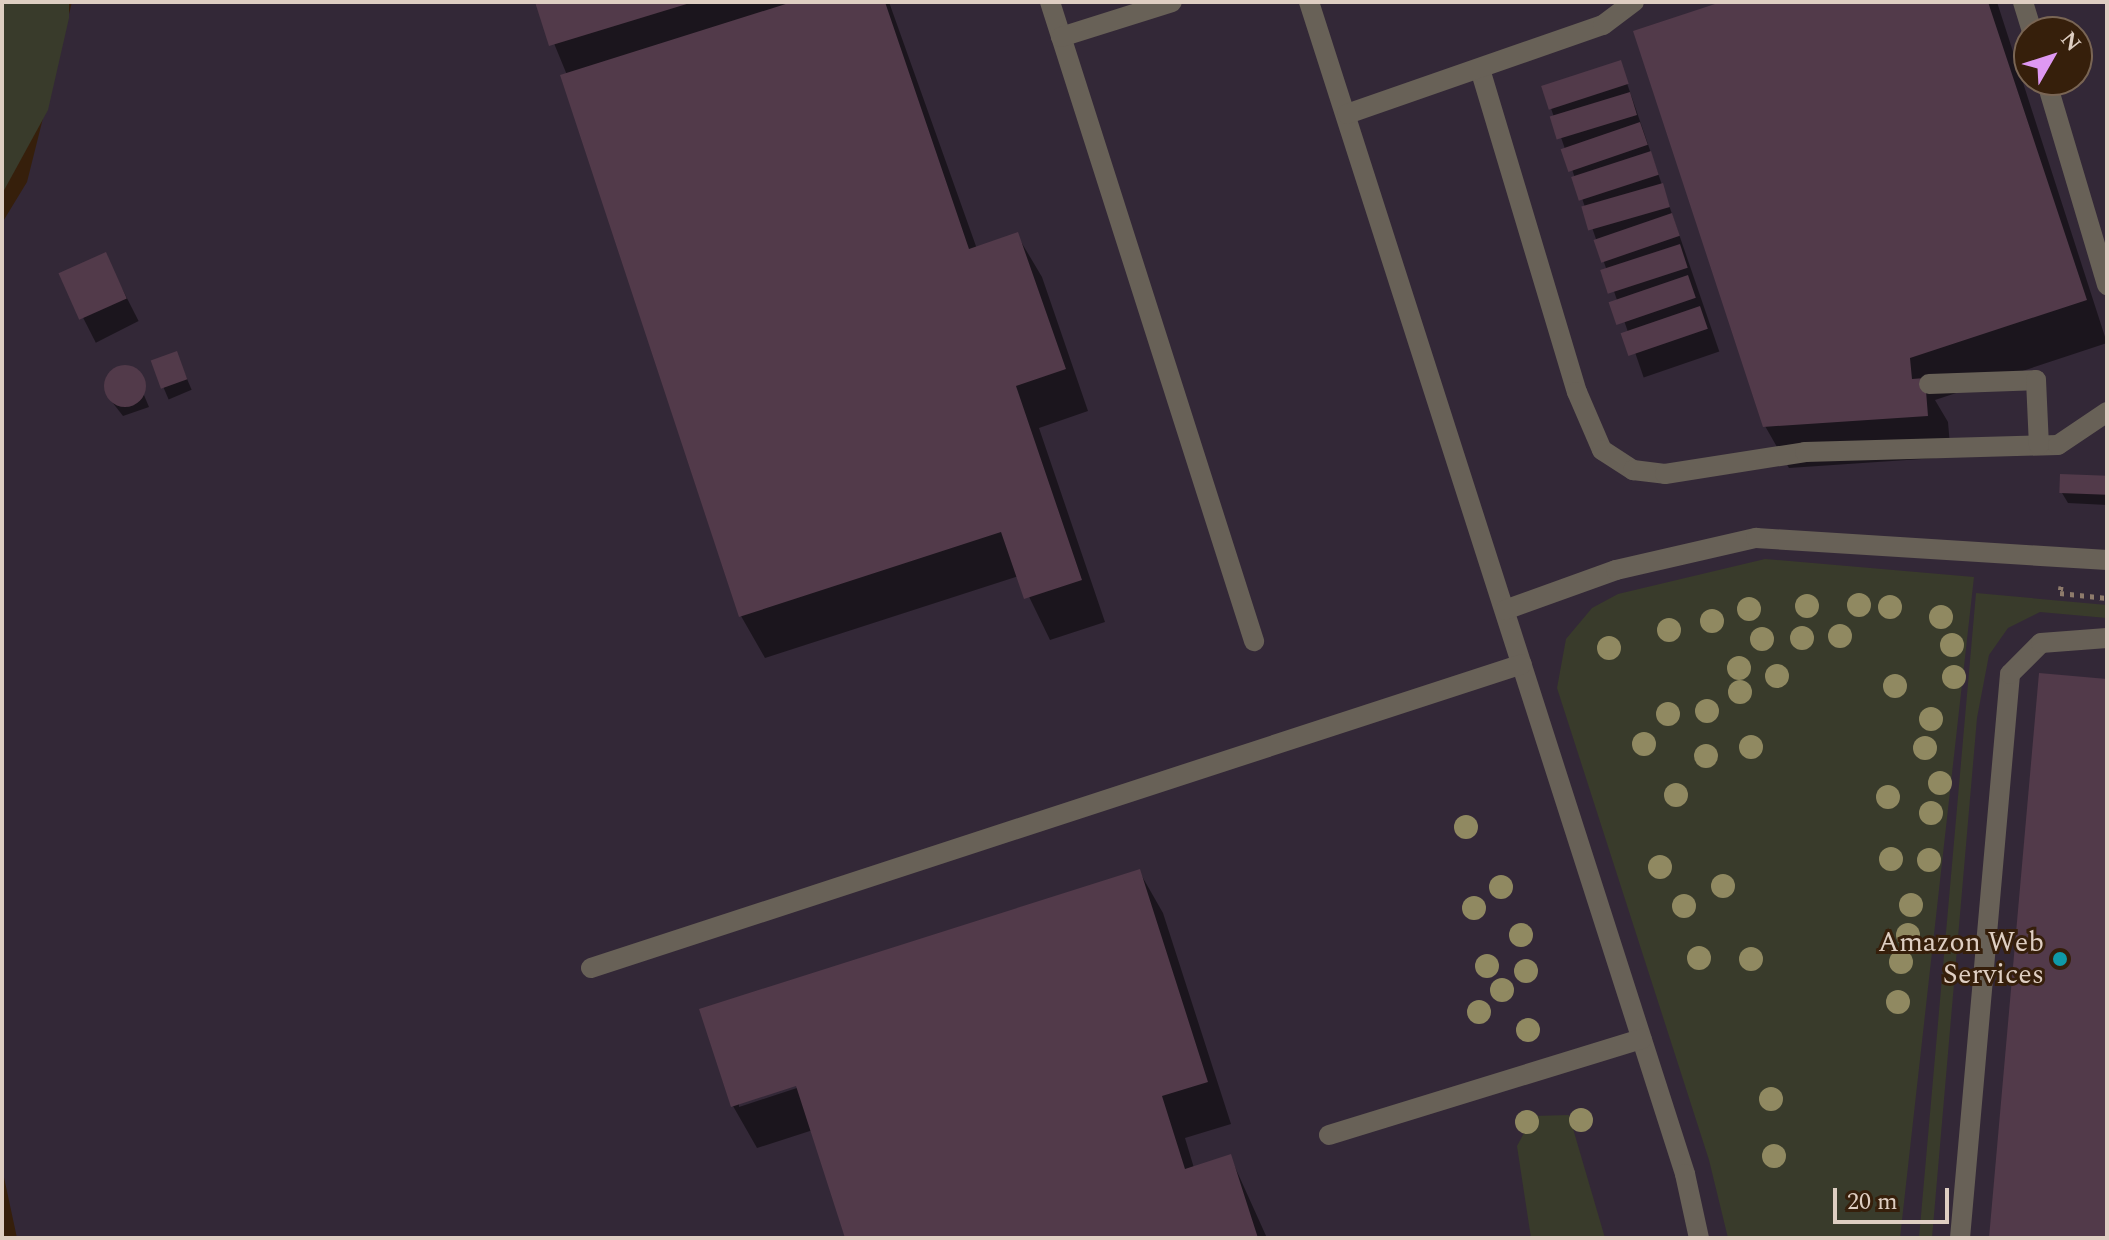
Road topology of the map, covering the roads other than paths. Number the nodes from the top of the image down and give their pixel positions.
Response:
1 (1050, 2) edge
2 (1172, 2) edge
3 (1309, 2) edge
4 (1634, 2) edge
5 (1061, 37) junction
6 (1480, 69) junction
7 (2051, 96) edge
8 (1347, 114) junction
9 (2107, 285) edge
10 (1929, 384) dead end
11 (2107, 412) edge
12 (2039, 445) junction
13 (2107, 560) edge
14 (1505, 610) junction
15 (2107, 638) edge
16 (1254, 641) dead end
17 (1522, 664) junction
18 (591, 968) dead end
19 (1642, 1039) junction
20 (1329, 1135) dead end
21 (1699, 1238) edge
22 (1960, 1238) edge

1 - 5 lane
2 - 5 lane
3 - 8 lane
4 - 6 lane
5 - 16 lane
6 - 8 lane
6 - 12 lane
7 - 9 lane
8 - 14 lane
10 - 12 lane
11 - 12 lane
13 - 14 lane
14 - 17 lane
15 - 22 lane
17 - 18 lane
17 - 19 lane
19 - 20 lane
19 - 21 lane

